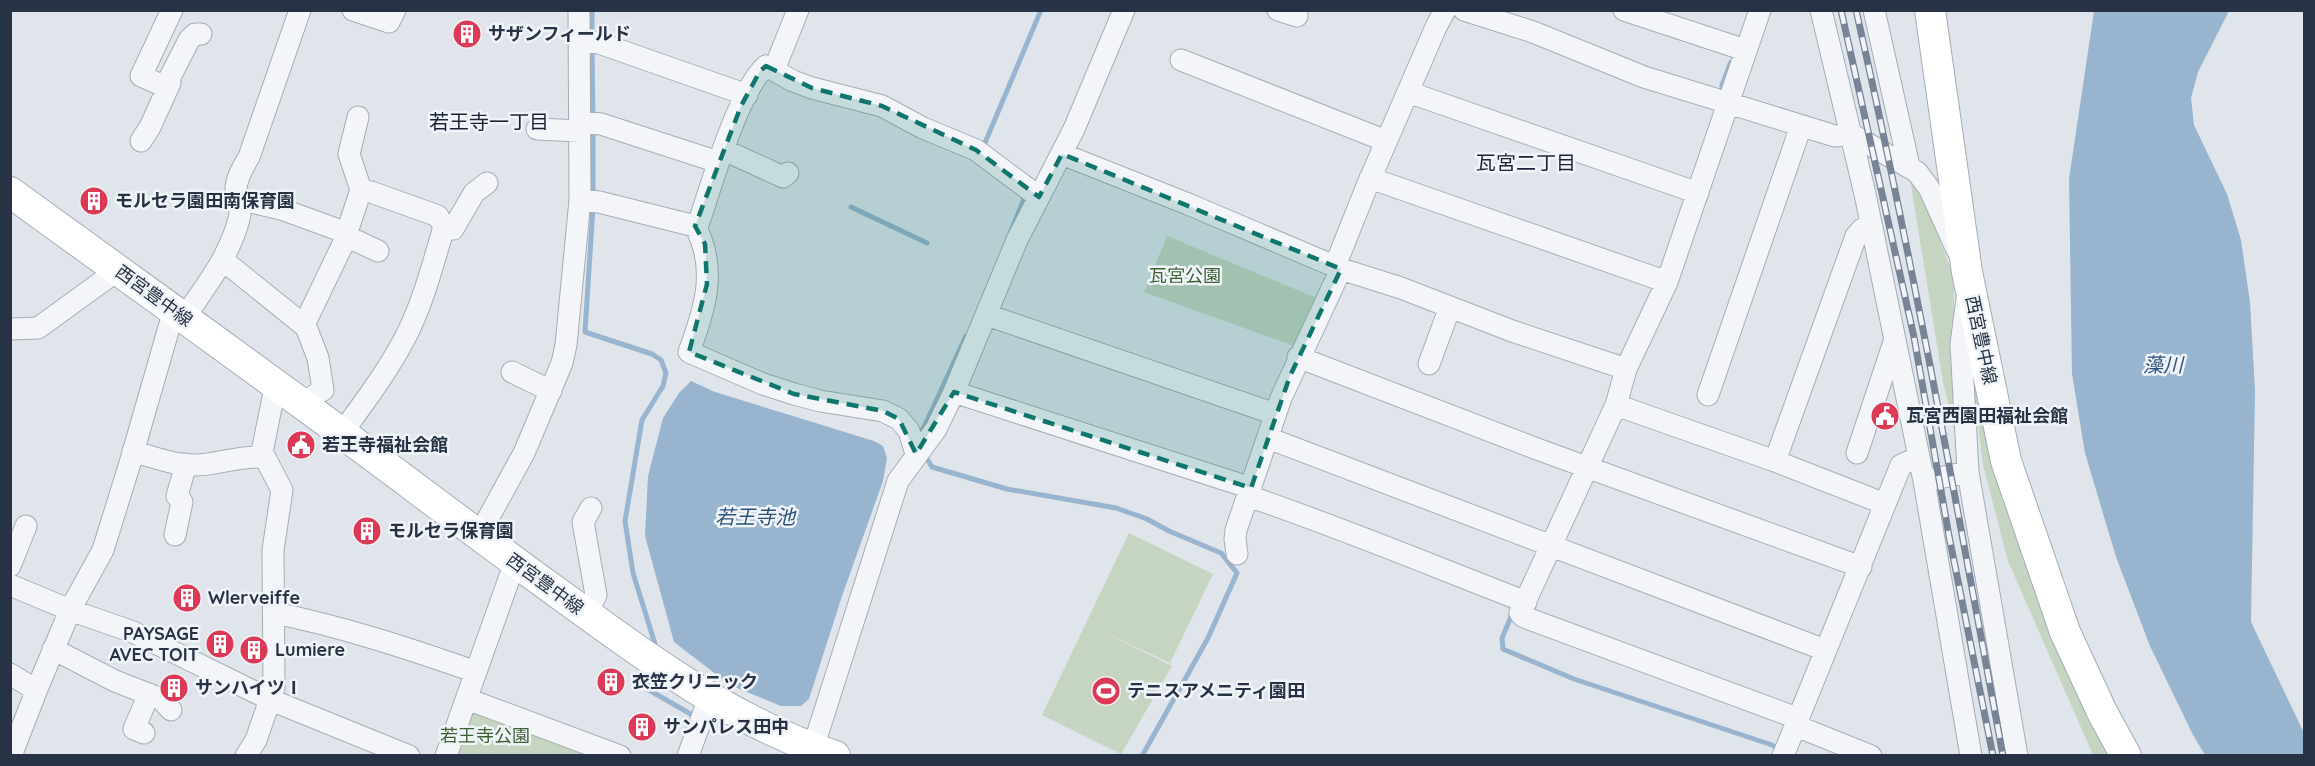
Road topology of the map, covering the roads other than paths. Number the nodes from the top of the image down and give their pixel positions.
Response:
1 (172, 10) edge
2 (300, 10) edge
3 (352, 10) edge
4 (395, 10) edge
5 (579, 10) edge
6 (798, 10) edge
7 (1124, 10) edge
8 (1445, 10) edge
9 (1464, 10) edge
10 (1624, 10) edge
11 (1760, 10) edge
12 (1821, 10) edge
13 (1874, 10) edge
14 (1930, 10) edge
15 (1668, 17) edge
16 (201, 34) dead end
17 (589, 42) junction
18 (1745, 50) junction
19 (1181, 60) dead end
20 (774, 70) junction
21 (168, 88) junction
22 (1408, 92) junction
23 (747, 95) junction
24 (1727, 104) junction
25 (358, 117) dead end
26 (587, 125) junction
27 (1802, 126) junction
28 (537, 129) dead end
29 (1851, 134) junction
30 (141, 141) dead end
31 (1386, 141) junction
32 (1062, 154) junction
33 (721, 156) junction
34 (1909, 166) junction
35 (788, 173) dead end
36 (1370, 178) junction
37 (487, 183) dead end
38 (361, 190) junction
39 (10, 192) edge
40 (1698, 193) junction
41 (1039, 197) junction
42 (238, 199) junction
43 (588, 201) junction
44 (695, 226) junction
45 (1872, 226) junction
46 (444, 227) junction
47 (346, 235) junction
48 (378, 251) dead end
49 (224, 261) junction
50 (1338, 268) junction
51 (118, 270) junction
52 (1968, 279) junction
53 (1667, 282) junction
54 (1450, 307) junction
55 (179, 314) junction
56 (987, 315) junction
57 (304, 325) junction
58 (10, 329) edge
59 (1895, 341) junction
60 (1298, 357) junction
61 (1429, 364) dead end
62 (1626, 369) junction
63 (512, 372) dead end
64 (276, 383) junction
65 (551, 391) junction
66 (954, 392) junction
67 (1708, 395) dead end
68 (302, 403) junction
69 (1616, 405) junction
70 (1275, 414) junction
71 (342, 433) junction
72 (1268, 438) junction
73 (133, 451) junction
74 (1857, 453) dead end
75 (916, 454) junction
76 (265, 457) junction
77 (1919, 457) junction
78 (1774, 461) junction
79 (186, 465) junction
80 (1587, 467) junction
81 (1968, 472) junction
82 (1924, 481) junction
83 (1249, 492) junction
84 (1885, 504) junction
85 (591, 508) dead end
86 (26, 526) dead end
87 (175, 535) dead end
88 (479, 535) junction
89 (1552, 545) junction
90 (1237, 554) dead end
91 (515, 562) junction
92 (10, 566) edge
93 (1861, 567) junction
94 (10, 585) edge
95 (1526, 602) junction
96 (70, 610) junction
97 (275, 613) junction
98 (586, 614) junction
99 (53, 649) junction
100 (1826, 650) junction
101 (476, 672) junction
102 (10, 675) edge
103 (36, 690) junction
104 (149, 694) junction
105 (709, 698) junction
106 (467, 699) junction
107 (271, 700) junction
108 (171, 710) dead end
109 (1796, 721) junction
110 (144, 733) dead end
111 (824, 752) edge
112 (12, 755) edge
113 (246, 756) edge
114 (409, 756) edge
115 (446, 756) edge
116 (620, 756) edge
117 (688, 756) edge
118 (1783, 756) edge
119 (1871, 756) edge
120 (1971, 756) edge
121 (2017, 756) edge
122 (2126, 756) edge

1 - 21 street
2 - 42 street
3 - 4 street
5 - 17 street
6 - 20 street
7 - 32 street
8 - 22 street
9 - 24 street
10 - 15 street
11 - 18 street
12 - 29 street
13 - 34 street
14 - 52 main road, 西宮豊中線
15 - 18 street
16 - 21 street
17 - 23 street
17 - 26 street
18 - 24 street
19 - 31 street
20 - 23 street
20 - 41 street
21 - 30 street
22 - 31 street
22 - 40 street
23 - 33 street
24 - 27 street
24 - 40 street
25 - 38 street
26 - 28 street
26 - 33 street
26 - 43 street
27 - 29 street
27 - 67 street
29 - 34 street
29 - 45 street
31 - 36 street
32 - 41 street
32 - 50 street
33 - 35 street
33 - 44 street
34 - 52 street
36 - 50 street
36 - 53 street
37 - 46 street
38 - 46 street
38 - 47 street
39 - 51 main road, 西宮豊中線
40 - 53 street
41 - 56 street
42 - 47 street
42 - 49 street
43 - 44 street
43 - 65 street
44 - 75 street
45 - 59 street
45 - 78 street
46 - 71 street
47 - 48 street
47 - 57 street
49 - 55 street
49 - 57 street
50 - 54 street
50 - 60 street
51 - 55 main road, 西宮豊中線
51 - 58 street
52 - 81 street
52 - 122 main road, 西宮豊中線
53 - 62 street
54 - 61 street
54 - 62 street
55 - 64 main road, 西宮豊中線
55 - 73 street
56 - 66 street
56 - 70 street
57 - 68 street
59 - 74 street
59 - 77 street
60 - 70 street
60 - 80 street
62 - 69 street
63 - 65 street
64 - 68 main road, 西宮豊中線
64 - 76 street
65 - 88 street
66 - 75 street
66 - 83 street
68 - 71 main road, 西宮豊中線
69 - 78 street
69 - 80 street
70 - 72 street
71 - 88 main road, 西宮豊中線
72 - 83 street
72 - 89 street
73 - 79 street
73 - 96 street
75 - 111 street
76 - 79 street
76 - 97 street
77 - 82 street
77 - 84 street
78 - 84 street
79 - 87 street
80 - 89 street
80 - 93 street
81 - 82 street
81 - 121 street
82 - 120 street
83 - 90 street
83 - 95 street
84 - 93 street
85 - 98 street
86 - 92 street
88 - 91 main road, 西宮豊中線
89 - 95 street
89 - 100 street
91 - 98 main road, 西宮豊中線
91 - 101 street
93 - 100 street
94 - 96 street
95 - 109 street
96 - 99 street
96 - 107 street
97 - 101 street
97 - 107 street
98 - 105 main road, 西宮豊中線
99 - 103 street
99 - 104 street
100 - 109 street
101 - 106 street
102 - 103 street
103 - 112 street
104 - 108 street
104 - 110 street
105 - 111 main road, 西宮豊中線
105 - 117 street
106 - 115 street
106 - 116 street
107 - 113 street
107 - 114 street
109 - 118 street
109 - 119 street

